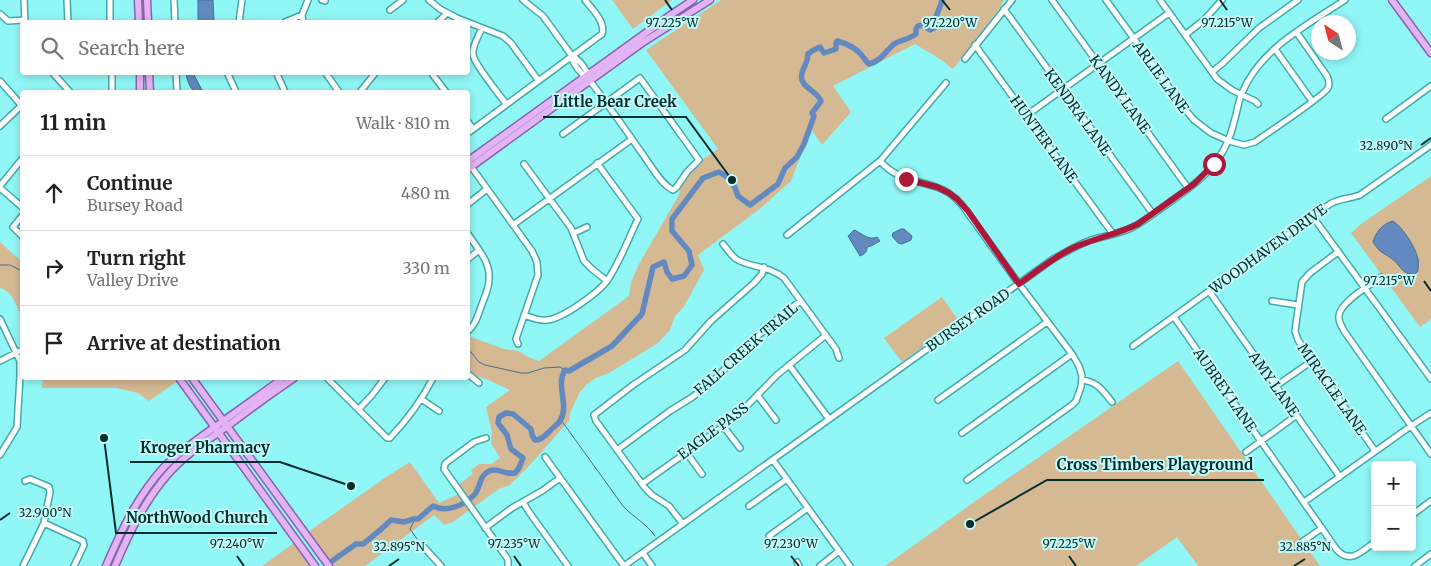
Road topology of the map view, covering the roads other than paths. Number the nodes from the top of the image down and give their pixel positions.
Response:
1 (24, 0) edge
2 (67, 0) edge
3 (110, 0) edge
4 (138, 0) edge
5 (147, 0) edge
6 (174, 0) edge
7 (242, 0) edge
8 (308, 0) edge
9 (403, 0) edge
10 (429, 0) edge
11 (524, 0) edge
12 (585, 0) edge
13 (693, 0) edge
14 (710, 0) edge
15 (1012, 0) edge
16 (1052, 0) edge
17 (1106, 0) edge
18 (1160, 0) edge
19 (1222, 0) edge
20 (1298, 0) edge
21 (1345, 0) edge
22 (1392, 0) edge
23 (390, 10) dead end
24 (1004, 10) junction
25 (447, 13) junction
26 (1169, 13) junction
27 (0, 14) edge
28 (302, 16) junction
29 (25, 20) edge
30 (68, 20) edge
31 (110, 20) edge
32 (139, 20) edge
33 (148, 20) edge
34 (174, 20) edge
35 (238, 20) edge
36 (291, 20) edge
37 (303, 20) edge
38 (440, 20) edge
39 (463, 20) edge
40 (20, 22) edge
41 (470, 23) edge
42 (482, 28) junction
43 (1296, 32) junction
44 (1185, 35) junction
45 (1134, 39) junction
46 (975, 45) junction
47 (1275, 49) junction
48 (1431, 53) edge
49 (572, 56) junction
50 (965, 59) dead end
51 (1098, 64) junction
52 (1212, 72) junction
53 (55, 75) edge
54 (112, 75) edge
55 (140, 75) edge
56 (149, 75) edge
57 (176, 75) edge
58 (228, 75) edge
59 (277, 75) edge
60 (327, 75) edge
61 (374, 75) edge
62 (433, 75) dead end
63 (587, 77) junction
64 (538, 80) junction
65 (0, 81) edge
66 (946, 83) dead end
67 (1431, 86) edge
68 (68, 90) edge
69 (112, 90) edge
70 (140, 90) edge
71 (150, 90) edge
72 (176, 90) edge
73 (235, 90) edge
74 (284, 90) edge
75 (338, 90) edge
76 (362, 90) edge
77 (444, 90) edge
78 (1062, 90) junction
79 (1241, 94) junction
80 (1312, 101) junction
81 (606, 103) junction
82 (20, 104) edge
83 (506, 104) junction
84 (1258, 104) dead end
85 (20, 108) edge
86 (1027, 115) junction
87 (1386, 119) dead end
88 (0, 126) edge
89 (470, 131) edge
90 (563, 134) dead end
91 (632, 139) junction
92 (1229, 141) junction
93 (1431, 144) edge
94 (880, 161) junction
95 (20, 162) edge
96 (598, 163) junction
97 (470, 164) edge
98 (524, 164) dead end
99 (470, 168) edge
100 (0, 187) edge
101 (1188, 188) junction
102 (487, 189) junction
103 (550, 198) junction
104 (470, 202) edge
105 (20, 205) edge
106 (1153, 214) junction
107 (1313, 216) junction
108 (20, 218) edge
109 (513, 224) junction
110 (587, 227) dead end
111 (574, 233) junction
112 (20, 234) edge
113 (1113, 234) junction
114 (787, 235) dead end
115 (470, 237) edge
116 (723, 244) dead end
117 (479, 250) junction
118 (1338, 252) junction
119 (470, 257) edge
120 (764, 267) junction
121 (1381, 277) dead end
122 (607, 281) junction
123 (1019, 284) junction
124 (1365, 288) junction
125 (1209, 291) junction
126 (801, 301) junction
127 (1272, 301) dead end
128 (1298, 305) junction
129 (524, 315) junction
130 (1174, 317) junction
131 (0, 319) edge
132 (1047, 322) junction
133 (470, 329) edge
134 (826, 335) junction
135 (518, 344) dead end
136 (1133, 346) dead end
137 (20, 351) edge
138 (16, 353) junction
139 (1072, 354) junction
140 (839, 358) dead end
141 (0, 361) edge
142 (1312, 361) junction
143 (789, 365) junction
144 (470, 376) edge
145 (1431, 379) edge
146 (180, 380) edge
147 (193, 380) edge
148 (282, 380) edge
149 (290, 380) edge
150 (331, 380) edge
151 (383, 380) edge
152 (433, 380) edge
153 (1082, 380) junction
154 (479, 383) dead end
155 (1276, 386) junction
156 (266, 394) junction
157 (758, 396) junction
158 (421, 399) junction
159 (938, 400) dead end
160 (1112, 402) dead end
161 (359, 409) junction
162 (439, 411) dead end
163 (1431, 413) edge
164 (1296, 415) junction
165 (829, 419) junction
166 (776, 420) dead end
167 (225, 423) junction
168 (724, 426) junction
169 (1411, 426) junction
170 (217, 429) junction
171 (962, 433) dead end
172 (486, 438) dead end
173 (1261, 441) junction
174 (740, 448) dead end
175 (617, 450) junction
176 (1375, 451) junction
177 (686, 452) junction
178 (1246, 452) dead end
179 (1431, 454) edge
180 (0, 455) edge
181 (545, 457) dead end
182 (773, 460) junction
183 (702, 474) dead end
184 (1340, 477) junction
185 (560, 478) junction
186 (787, 479) junction
187 (967, 480) dead end
188 (24, 481) dead end
189 (268, 484) junction
190 (642, 484) junction
191 (260, 489) junction
192 (1431, 501) edge
193 (523, 502) junction
194 (1304, 502) junction
195 (749, 506) dead end
196 (808, 508) junction
197 (1416, 511) edge
198 (128, 520) junction
199 (44, 523) junction
200 (135, 524) junction
201 (683, 524) junction
202 (301, 528) junction
203 (485, 528) junction
204 (1322, 528) junction
205 (292, 534) junction
206 (769, 536) dead end
207 (1302, 542) dead end
208 (421, 544) dead end
209 (1371, 545) edge
210 (839, 551) junction
211 (643, 553) junction
212 (1431, 554) edge
213 (508, 565) edge
214 (23, 566) edge
215 (74, 566) edge
216 (106, 566) edge
217 (115, 566) edge
218 (316, 566) edge
219 (329, 566) edge
220 (441, 566) edge
221 (568, 566) edge
222 (624, 566) edge
223 (652, 566) edge
224 (820, 566) edge
225 (850, 566) edge
226 (1415, 566) edge

1 - 29 street
2 - 30 street
3 - 31 street
4 - 32 main road
5 - 33 main road
6 - 34 street
7 - 35 street
8 - 28 street
9 - 23 street
10 - 25 street
11 - 49 street
12 - 49 street
13 - 63 main road
14 - 63 main road
15 - 24 street
16 - 51 street, KANDY LANE
17 - 45 street, ARLIE LANE
18 - 26 street
19 - 44 street
20 - 52 street
21 - 43 street, BURSEY ROAD
22 - 48 main road
24 - 46 street
24 - 78 street, KENDRA LANE
25 - 38 street
25 - 39 street
26 - 44 street
26 - 45 street
27 - 40 street
28 - 36 street
28 - 37 street
41 - 42 street
42 - 64 street
42 - 83 street
43 - 47 street, BURSEY ROAD
43 - 80 street
44 - 52 street
45 - 51 street
45 - 92 street, ARLIE LANE
46 - 50 street
46 - 86 street, HUNTER LANE
47 - 79 street, BURSEY ROAD
47 - 80 street
49 - 63 street
49 - 64 street
51 - 78 street
51 - 101 street, KANDY LANE
52 - 79 street
53 - 68 street
54 - 69 street
55 - 70 main road
56 - 71 main road
57 - 72 street
58 - 73 street
59 - 74 street
60 - 75 street
61 - 76 street
62 - 77 street
63 - 81 street
63 - 97 main road
64 - 83 street
65 - 82 street
66 - 94 street
67 - 87 street
78 - 86 street
78 - 106 street, KENDRA LANE
79 - 84 street
79 - 92 street, BURSEY ROAD
80 - 92 street
81 - 90 street
81 - 91 street
81 - 91 street
83 - 89 street
85 - 88 street
86 - 113 street, HUNTER LANE
91 - 96 street
92 - 101 street, BURSEY ROAD
93 - 107 street, WOODHAVEN DRIVE
94 - 114 street
94 - 123 street
95 - 100 street
96 - 103 street
96 - 122 street
98 - 103 street
99 - 102 street
100 - 105 street
101 - 106 street, BURSEY ROAD
102 - 104 street
102 - 109 street
103 - 109 street
103 - 111 street
106 - 113 street, BURSEY ROAD
107 - 118 street
107 - 125 street, WOODHAVEN DRIVE
108 - 112 street
109 - 129 street
110 - 111 street
111 - 122 street
113 - 123 street, BURSEY ROAD
115 - 117 street
116 - 120 street
117 - 119 street
117 - 133 street
118 - 124 street
118 - 128 street, MIRACLE LANE
120 - 126 street
120 - 175 street
121 - 124 street
122 - 129 street
123 - 132 street
123 - 165 street, BURSEY ROAD
124 - 145 street
124 - 169 street
125 - 130 street, WOODHAVEN DRIVE
125 - 155 street, AMY LANE
126 - 134 street
126 - 175 street, FALL CREEK TRAIL
127 - 128 street
128 - 142 street, MIRACLE LANE
129 - 135 street
130 - 136 street, WOODHAVEN DRIVE
130 - 173 street, AUBREY LANE
131 - 138 street
132 - 139 street
132 - 159 street
134 - 140 street
134 - 143 street, EAGLE PASS
137 - 138 street
138 - 141 street
138 - 180 street
139 - 153 street
139 - 171 street
142 - 155 street
142 - 176 street, MIRACLE LANE
143 - 157 street, EAGLE PASS
143 - 165 street
144 - 154 street
146 - 170 main road
147 - 167 main road
148 - 156 main road
149 - 156 main road
150 - 161 street
151 - 161 street
152 - 158 street
153 - 160 street
153 - 187 street
155 - 164 street, AMY LANE
156 - 167 main road
157 - 166 street
157 - 168 street, EAGLE PASS
158 - 161 street
158 - 162 street
163 - 169 street
164 - 173 street
164 - 184 street, AMY LANE
165 - 182 street, BURSEY ROAD
167 - 170 main road
167 - 189 main road
168 - 174 street
168 - 177 street, EAGLE PASS
169 - 176 street
169 - 179 street
170 - 191 main road
170 - 198 main road
170 - 200 main road
172 - 203 street
173 - 178 street
173 - 194 street, AUBREY LANE
175 - 190 street
176 - 184 street
177 - 183 street
177 - 190 street, EAGLE PASS
181 - 185 street
182 - 186 street
182 - 201 street, BURSEY ROAD
184 - 194 street
185 - 193 street
185 - 222 street
186 - 195 street
186 - 196 street
188 - 199 street
189 - 191 main road
189 - 202 main road
190 - 201 street
191 - 205 main road
192 - 197 street
193 - 203 street
193 - 221 street
194 - 204 street, AUBREY LANE
196 - 206 street
196 - 210 street
198 - 200 main road
198 - 216 main road
199 - 214 street
199 - 215 street
200 - 217 main road
201 - 211 street, BURSEY ROAD
202 - 205 main road
202 - 219 main road
203 - 213 street
204 - 207 street
204 - 209 street, AUBREY LANE
205 - 218 main road
208 - 220 street
210 - 224 street
210 - 225 street
211 - 222 street, BURSEY ROAD
211 - 223 street
212 - 226 street

